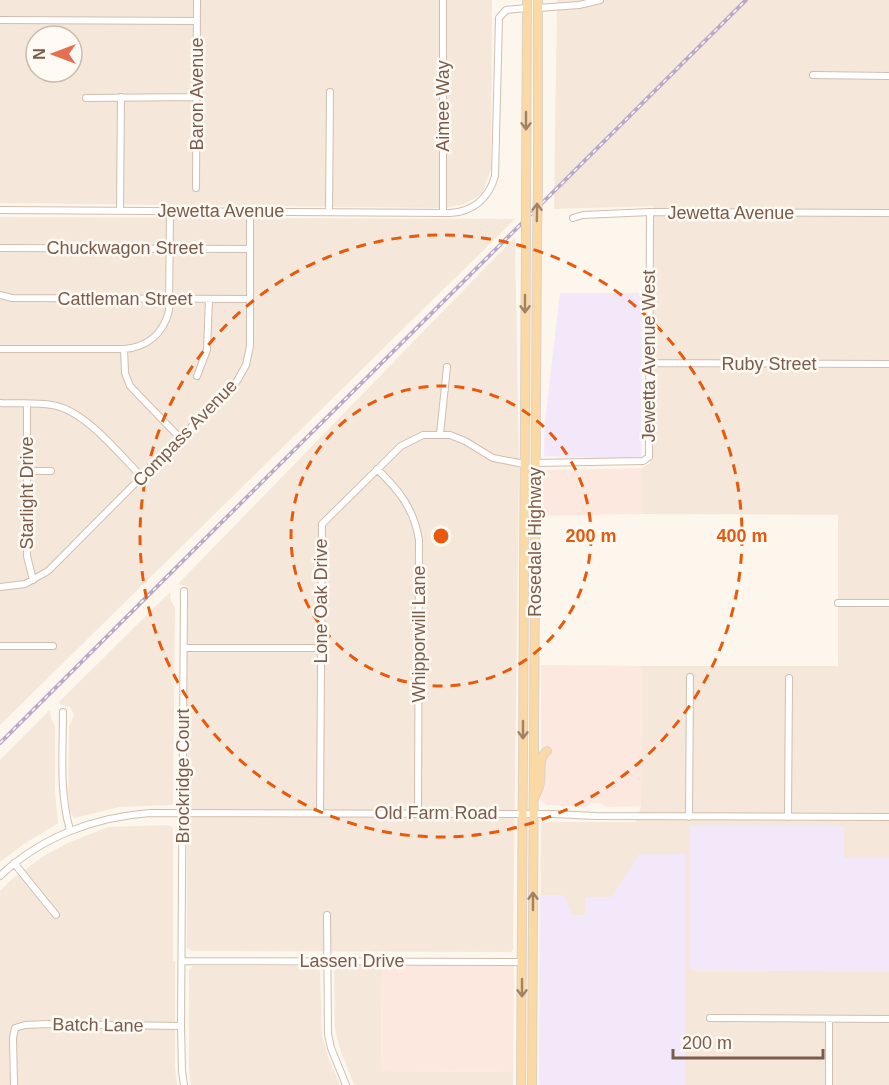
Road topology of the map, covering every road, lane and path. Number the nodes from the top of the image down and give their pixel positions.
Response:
1 (197, 0) edge
2 (443, 0) edge
3 (600, 0) edge
4 (528, 3) edge
5 (538, 4) edge
6 (0, 20) edge
7 (197, 21) junction
8 (813, 75) dead end
9 (889, 76) edge
10 (330, 92) dead end
11 (121, 97) junction
12 (197, 97) junction
13 (86, 98) dead end
14 (538, 121) junction
15 (196, 188) dead end
16 (0, 210) edge
17 (120, 210) junction
18 (170, 211) junction
19 (250, 211) junction
20 (329, 211) junction
21 (650, 212) junction
22 (443, 213) junction
23 (889, 213) edge
24 (573, 218) dead end
25 (0, 248) edge
26 (170, 248) junction
27 (250, 249) junction
28 (0, 295) edge
29 (170, 299) junction
30 (208, 299) junction
31 (250, 299) junction
32 (525, 339) junction
33 (0, 349) edge
34 (124, 349) junction
35 (650, 363) junction
36 (889, 364) edge
37 (447, 367) dead end
38 (196, 376) dead end
39 (0, 404) edge
40 (27, 404) junction
41 (440, 434) junction
42 (181, 439) junction
43 (524, 464) junction
44 (535, 464) junction
45 (377, 469) junction
46 (27, 471) junction
47 (51, 471) dead end
48 (142, 477) junction
49 (535, 540) junction
50 (33, 580) junction
51 (0, 587) edge
52 (184, 591) dead end
53 (838, 603) dead end
54 (889, 603) edge
55 (524, 625) junction
56 (0, 646) edge
57 (53, 646) dead end
58 (184, 648) junction
59 (321, 648) junction
60 (690, 677) dead end
61 (789, 678) dead end
62 (534, 706) junction
63 (63, 712) dead end
64 (547, 752) dead end
65 (534, 801) junction
66 (183, 813) junction
67 (320, 813) junction
68 (418, 813) junction
69 (523, 814) junction
70 (534, 814) junction
71 (689, 817) junction
72 (788, 817) junction
73 (889, 817) edge
74 (70, 830) junction
75 (14, 863) junction
76 (0, 876) edge
77 (522, 910) junction
78 (56, 915) dead end
79 (327, 915) dead end
80 (182, 961) junction
81 (327, 961) junction
82 (522, 962) junction
83 (533, 969) junction
84 (710, 1018) dead end
85 (829, 1019) junction
86 (889, 1019) edge
87 (181, 1026) junction
88 (14, 1085) edge
89 (184, 1085) edge
90 (346, 1085) edge
91 (521, 1085) edge
92 (532, 1085) edge
93 (829, 1085) edge

1 - 7 street, Baron Avenue
2 - 22 street, Aimee Way
3 - 5 street
4 - 5 main road
4 - 14 main road
4 - 22 street, Jewetta Avenue
4 -> 32 main road, Rosedale Highway, bridge
5 - 14 main road, Rosedale Highway
6 - 7 street
7 - 12 street, Baron Avenue
8 - 9 street
10 - 20 street
11 - 12 street
11 - 13 street
11 - 17 street
12 - 15 street, Baron Avenue
44 -> 14 main road, Rosedale Highway, bridge
16 - 17 street, Jewetta Avenue
17 - 18 street, Jewetta Avenue
18 - 19 street, Jewetta Avenue
18 - 26 street
19 - 20 street, Jewetta Avenue
19 - 27 street, Compass Avenue
20 - 22 street, Jewetta Avenue
21 - 23 street, Jewetta Avenue
21 - 24 street, Jewetta Avenue
21 - 35 street, Jewetta Avenue West
25 - 26 street, Chuckwagon Street
26 - 27 street, Chuckwagon Street
26 - 29 street
27 - 31 street, Compass Avenue
28 - 29 street, Cattleman Street
29 - 30 street, Cattleman Street
29 - 34 street
30 - 31 street, Cattleman Street
30 - 38 street
31 - 42 street, Compass Avenue
32 - 43 main road, Rosedale Highway
32 - 44 main road
33 - 34 street
34 - 42 street
35 - 36 street, Ruby Street
35 - 44 street, Jewetta Avenue West
37 - 41 street
39 - 40 street
40 - 46 street, Starlight Drive
40 - 48 street
41 - 43 street
41 - 45 street, Lone Oak Drive
42 - 48 street, Compass Avenue
43 - 49 main road
43 - 55 main road, Rosedale Highway
44 - 49 main road, Rosedale Highway
45 - 59 street, Lone Oak Drive
45 - 68 street, Whipporwill Lane
46 - 47 street
46 - 50 street, Starlight Drive
48 - 50 street, Compass Avenue
49 - 62 main road, Rosedale Highway
50 - 51 street, Compass Avenue
52 - 58 street, Brockridge Court
53 - 54 street
55 - 62 main road
55 -> 69 main road, Rosedale Highway
56 - 57 street
58 - 59 street
58 - 66 street, Brockridge Court
59 - 67 street, Lone Oak Drive
60 - 71 street
61 - 72 street
62 - 65 main road, Rosedale Highway
63 - 74 street
64 - 65 main road
65 - 70 main road, Rosedale Highway
66 - 67 street, Old Farm Road
66 - 74 street, Old Farm Road
66 - 80 street, Brockridge Court
67 - 68 street, Old Farm Road
68 - 69 street, Old Farm Road
69 - 70 street, Old Farm Road
69 - 77 main road, Rosedale Highway
70 - 71 street, Old Farm Road
83 -> 70 main road, Rosedale Highway
71 - 72 street, Old Farm Road
72 - 73 street, Old Farm Road
74 - 75 street, Old Farm Road
75 - 76 street, Old Farm Road
75 - 78 street
77 - 82 main road, Rosedale Highway
77 - 83 main road
79 - 81 street
80 - 81 street, Lassen Drive
80 - 87 street, Brockridge Court
81 - 82 street, Lassen Drive
81 - 90 street
82 -> 91 main road, Rosedale Highway
83 - 92 main road, Rosedale Highway
84 - 85 street
85 - 86 street
85 - 93 street
87 - 88 street, Batch Lane
87 - 89 street, Brockridge Court

